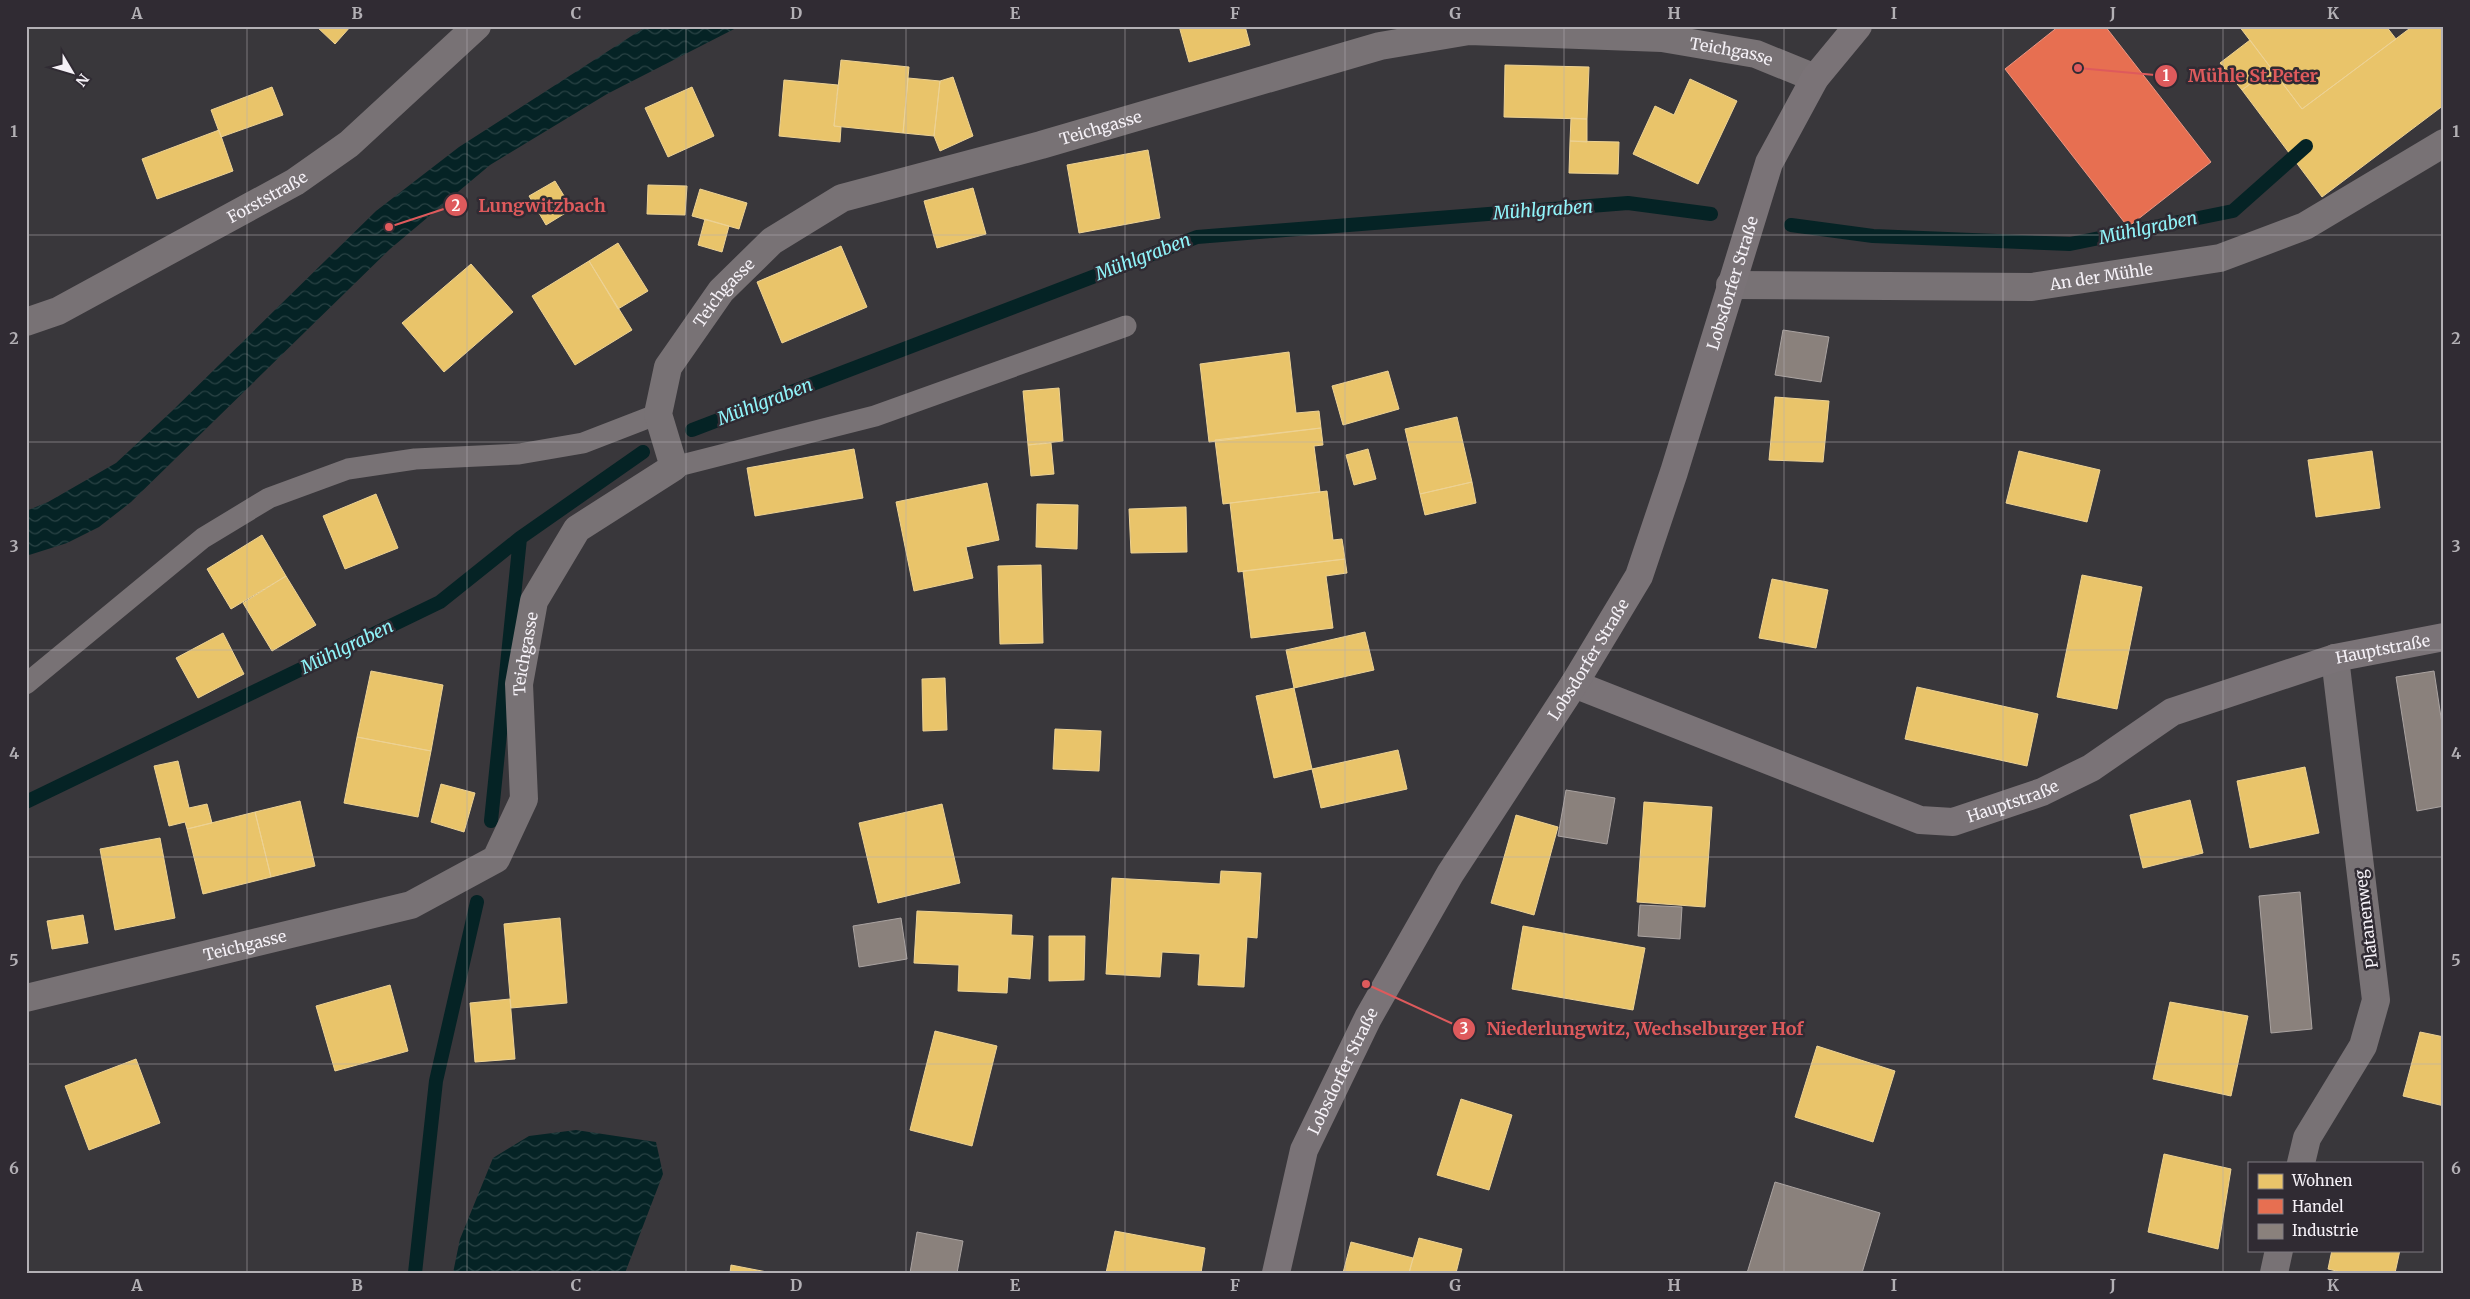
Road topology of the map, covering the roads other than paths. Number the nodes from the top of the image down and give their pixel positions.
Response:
1 (477, 26) edge
2 (1858, 26) edge
3 (1815, 78) junction
4 (2444, 143) edge
5 (1730, 285) junction
6 (26, 322) edge
7 (1126, 326) dead end
8 (659, 419) junction
9 (673, 463) junction
10 (2444, 637) edge
11 (2334, 658) junction
12 (26, 684) edge
13 (1574, 684) junction
14 (26, 998) edge
15 (2301, 1162) edge
16 (2279, 1252) edge
17 (1276, 1273) edge
18 (2274, 1273) edge

1 - 6 street, Forststraße
2 - 3 main road, Lobsdorfer Straße
3 - 5 main road, Lobsdorfer Straße
3 - 8 street, Teichgasse
4 - 5 street, An der Mühle
5 - 13 main road, Lobsdorfer Straße
7 - 9 lane
8 - 9 street
8 - 12 lane
9 - 14 street, Teichgasse
10 - 11 main road, Hauptstraße
11 - 13 main road, Hauptstraße
11 - 15 street, Platanenweg
13 - 17 main road, Lobsdorfer Straße
16 - 18 street

